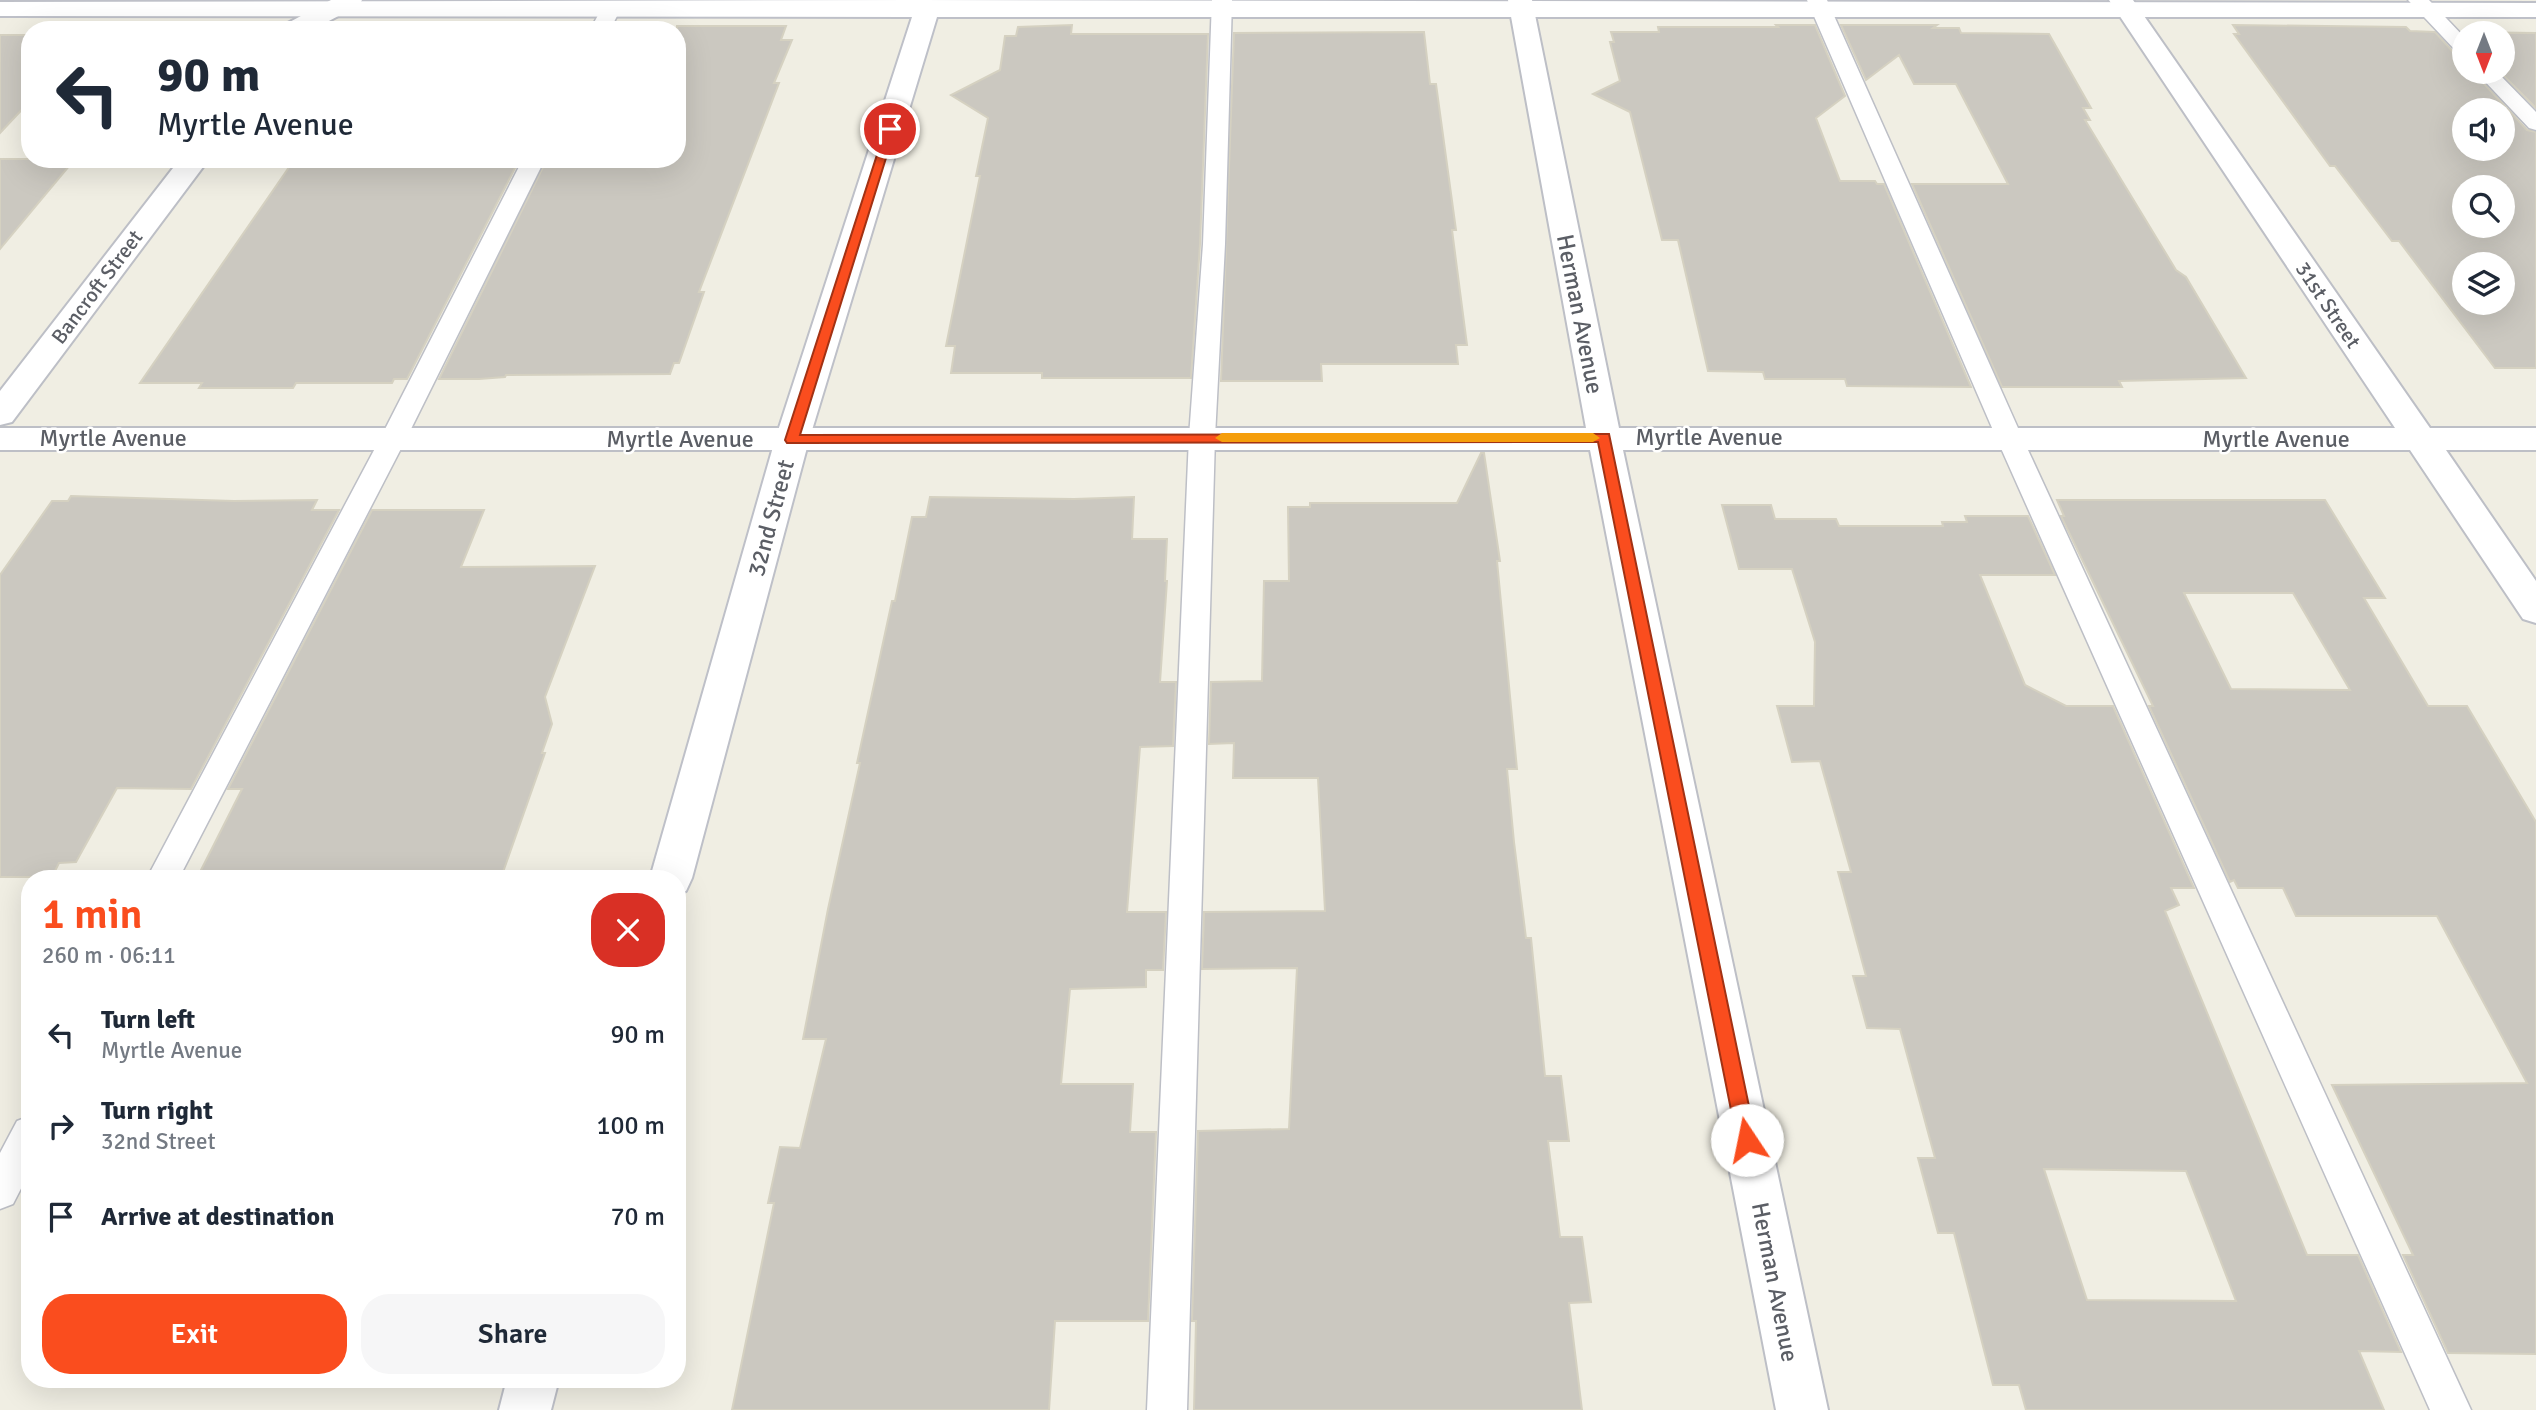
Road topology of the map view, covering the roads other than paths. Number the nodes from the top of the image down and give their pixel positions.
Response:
1 (97, 5) edge
2 (341, 5) edge
3 (656, 5) edge
4 (928, 5) edge
5 (1222, 5) edge
6 (1521, 5) edge
7 (1819, 5) edge
8 (2125, 5) edge
9 (2423, 5) edge
10 (1, 10) edge
11 (2536, 10) edge
12 (605, 20) edge
13 (310, 21) edge
14 (2452, 35) edge
15 (2498, 84) edge
16 (2536, 124) edge
17 (188, 168) edge
18 (529, 168) edge
19 (0, 414) edge
20 (394, 438) junction
21 (1202, 438) junction
22 (1604, 438) junction
23 (2009, 438) junction
24 (0, 439) edge
25 (2536, 439) edge
26 (792, 440) junction
27 (2421, 440) junction
28 (2536, 609) edge
29 (167, 870) edge
30 (673, 870) edge
31 (21, 1150) edge
32 (0, 1191) edge
33 (531, 1388) edge
34 (525, 1410) edge
35 (1167, 1410) edge
36 (1801, 1410) edge
37 (2451, 1410) edge

1 - 2 street
1 - 10 street
2 - 12 street
2 - 13 street
3 - 4 street
3 - 12 street
4 - 5 street
4 - 26 street, 32nd Street
5 - 6 street
5 - 21 lane
6 - 7 street
6 - 22 street, Herman Avenue
7 - 8 street
7 - 23 lane
8 - 9 street
8 - 27 street, 31st Street
9 - 11 street
9 - 14 lane
15 - 16 lane
17 - 19 street, Bancroft Street
18 - 20 lane
20 - 24 street, Myrtle Avenue
20 - 26 street, Myrtle Avenue
20 - 29 lane
21 - 22 street, Myrtle Avenue
21 - 26 street, Myrtle Avenue
21 - 35 lane
22 - 23 street, Myrtle Avenue
22 - 36 street, Herman Avenue
23 - 27 street, Myrtle Avenue
23 - 37 lane
25 - 27 street, Myrtle Avenue
26 - 30 street, 32nd Street
27 - 28 street, 31st Street
31 - 32 lane
33 - 34 street

